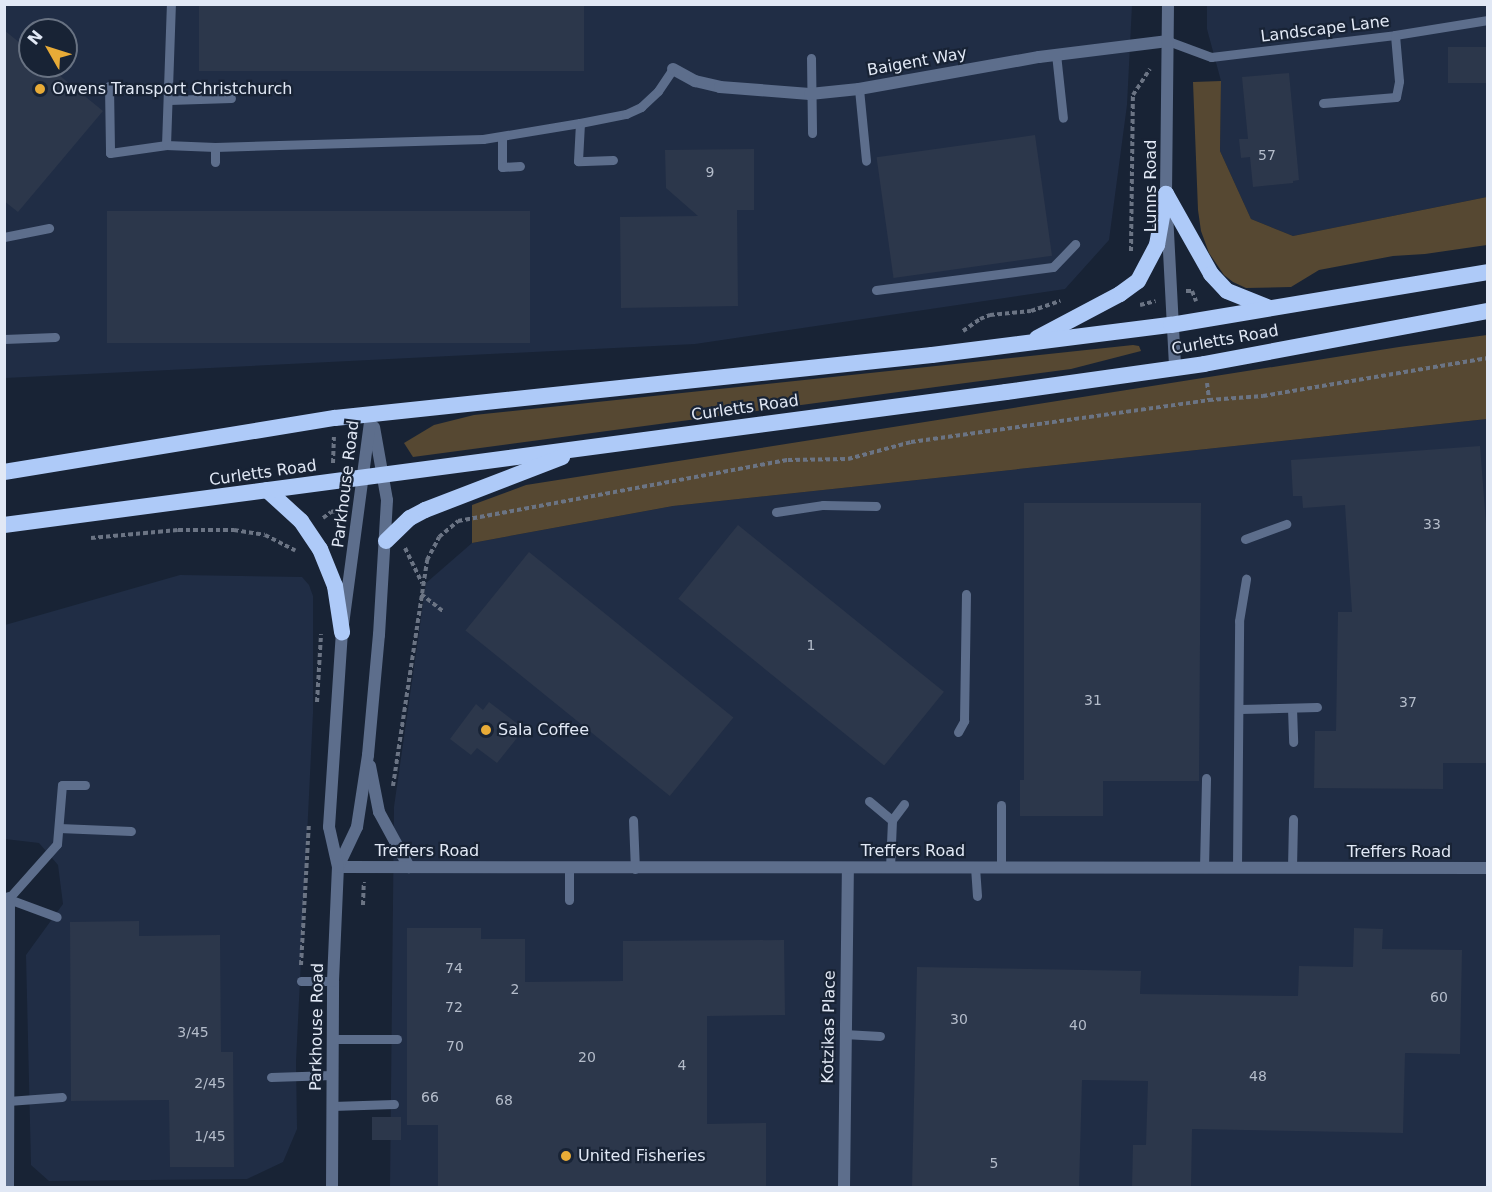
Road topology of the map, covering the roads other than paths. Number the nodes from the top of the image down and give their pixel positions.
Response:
1 (171, 4) edge
2 (1168, 4) edge
3 (1488, 20) edge
4 (1395, 36) junction
5 (1168, 41) junction
6 (1056, 54) junction
7 (811, 58) dead end
8 (673, 69) joint
9 (109, 86) dead end
10 (859, 89) junction
11 (810, 94) junction
12 (231, 98) dead end
13 (169, 100) junction
14 (1323, 104) dead end
15 (1063, 118) dead end
16 (579, 123) junction
17 (812, 133) dead end
18 (502, 137) junction
19 (166, 145) junction
20 (215, 147) junction
21 (613, 160) dead end
22 (866, 161) dead end
23 (215, 162) dead end
24 (520, 166) dead end
25 (1166, 194) junction
26 (49, 228) dead end
27 (4, 237) edge
28 (1075, 244) dead end
29 (1488, 272) edge
30 (876, 290) dead end
31 (1269, 308) junction
32 (1488, 311) edge
33 (1171, 326) junction
34 (55, 337) dead end
35 (4, 339) edge
36 (1026, 343) junction
37 (1174, 368) junction
38 (371, 414) junction
39 (585, 448) junction
40 (4, 472) edge
41 (383, 476) junction
42 (363, 478) junction
43 (267, 490) junction
44 (876, 506) dead end
45 (776, 512) dead end
46 (1286, 524) dead end
47 (4, 525) edge
48 (1245, 539) dead end
49 (386, 541) junction
50 (1246, 579) dead end
51 (966, 594) dead end
52 (342, 632) junction
53 (1317, 707) dead end
54 (1292, 708) junction
55 (1240, 709) junction
56 (958, 732) dead end
57 (1293, 742) dead end
58 (368, 755) junction
59 (1206, 778) dead end
60 (85, 785) dead end
61 (869, 801) dead end
62 (904, 804) dead end
63 (1001, 805) dead end
64 (633, 819) dead end
65 (1293, 819) dead end
66 (892, 820) junction
67 (59, 828) junction
68 (131, 831) dead end
69 (338, 867) junction
70 (409, 867) junction
71 (890, 867) junction
72 (975, 867) junction
73 (1001, 867) junction
74 (1237, 867) junction
75 (569, 868) junction
76 (848, 868) junction
77 (1204, 868) junction
78 (1292, 868) junction
79 (1488, 868) edge
80 (634, 869) junction
81 (6, 895) edge
82 (977, 896) dead end
83 (569, 900) dead end
84 (57, 917) dead end
85 (301, 981) road end
86 (333, 981) junction
87 (844, 1034) junction
88 (880, 1035) dead end
89 (332, 1039) junction
90 (397, 1039) dead end
91 (332, 1076) junction
92 (271, 1077) dead end
93 (62, 1097) dead end
94 (8, 1101) junction
95 (394, 1104) dead end
96 (332, 1106) junction
97 (8, 1188) edge
98 (332, 1188) edge
99 (844, 1188) edge

1 - 13 lane
2 - 5 street, Lunns Road
3 - 4 lane, Landscape Lane
4 - 5 lane, Landscape Lane
4 - 14 lane
5 - 6 street, Baigent Way
5 - 25 street, Lunns Road
6 - 10 street, Baigent Way
6 - 15 lane
7 - 11 lane
8 - 11 street, Baigent Way
8 - 16 lane
9 - 19 lane
10 - 11 street, Baigent Way
10 - 22 lane
11 - 17 lane
12 - 13 lane
13 - 19 lane
16 - 18 lane
16 - 21 lane
18 - 20 lane
18 - 24 lane
19 - 20 lane
20 - 23 lane
25 - 31 highway
25 - 33 street, Lunns Road
25 - 36 highway
26 - 27 lane
28 - 30 lane
29 - 31 highway, Curletts Road
31 - 33 highway, Curletts Road
32 - 37 highway, Curletts Road
33 - 36 highway, Curletts Road
33 - 37 street, Lunns Road
34 - 35 lane
36 - 38 highway, Curletts Road
37 - 39 highway, Curletts Road
38 - 40 highway, Curletts Road
38 - 41 street, Parkhouse Road
38 - 42 street, Parkhouse Road
39 - 41 highway, Curletts Road
39 - 49 highway
41 - 42 highway, Curletts Road
41 - 49 street, Parkhouse Road
42 - 43 highway, Curletts Road
42 - 52 street, Parkhouse Road
43 - 47 highway, Curletts Road
43 - 52 highway
44 - 45 lane
46 - 48 lane
49 - 58 street, Parkhouse Road
50 - 55 lane
51 - 56 lane
52 - 69 street, Parkhouse Road
53 - 54 lane
54 - 55 lane
54 - 57 lane
55 - 74 lane
58 - 69 street, Parkhouse Road
58 - 70 street
59 - 77 lane
60 - 67 lane
61 - 66 lane
62 - 66 lane
63 - 73 lane
64 - 80 lane
65 - 78 lane
66 - 71 lane
67 - 68 lane
67 - 81 lane
69 - 70 street, Treffers Road
69 - 86 street, Parkhouse Road
70 - 75 street, Treffers Road
71 - 72 street, Treffers Road
71 - 76 street, Treffers Road
72 - 73 street, Treffers Road
72 - 82 lane
73 - 77 street, Treffers Road
74 - 77 street, Treffers Road
74 - 78 street, Treffers Road
75 - 80 street, Treffers Road
75 - 83 lane
76 - 80 street, Treffers Road
76 - 87 street, Kotzikas Place
78 - 79 street, Treffers Road
81 - 84 lane
81 - 94 street
85 - 86 lane
86 - 89 street, Parkhouse Road
87 - 88 lane
87 - 99 street, Kotzikas Place
89 - 90 lane
89 - 91 street, Parkhouse Road
91 - 92 lane
91 - 96 street, Parkhouse Road
93 - 94 lane
94 - 97 street
95 - 96 lane
96 - 98 street, Parkhouse Road

